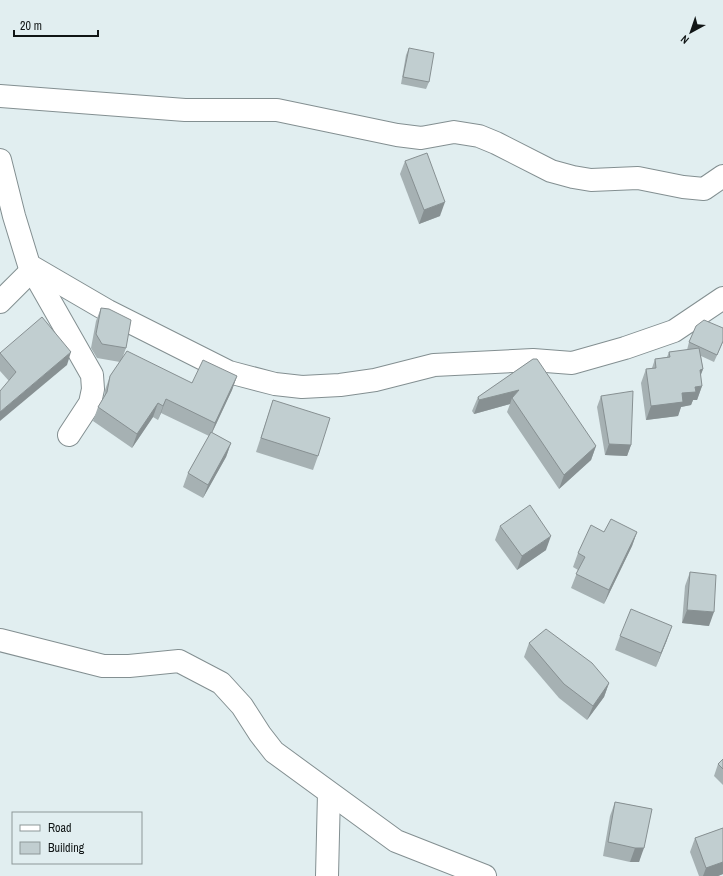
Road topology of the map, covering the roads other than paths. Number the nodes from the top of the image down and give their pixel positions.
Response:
1 (0, 96) edge
2 (0, 160) edge
3 (723, 176) edge
4 (31, 267) junction
5 (723, 298) edge
6 (0, 302) edge
7 (69, 435) dead end
8 (0, 640) edge
9 (329, 793) junction
10 (327, 876) edge
11 (485, 876) edge

1 - 3 street
2 - 4 street
4 - 5 street
4 - 6 street
4 - 7 street
8 - 9 street
9 - 10 street
9 - 11 street

